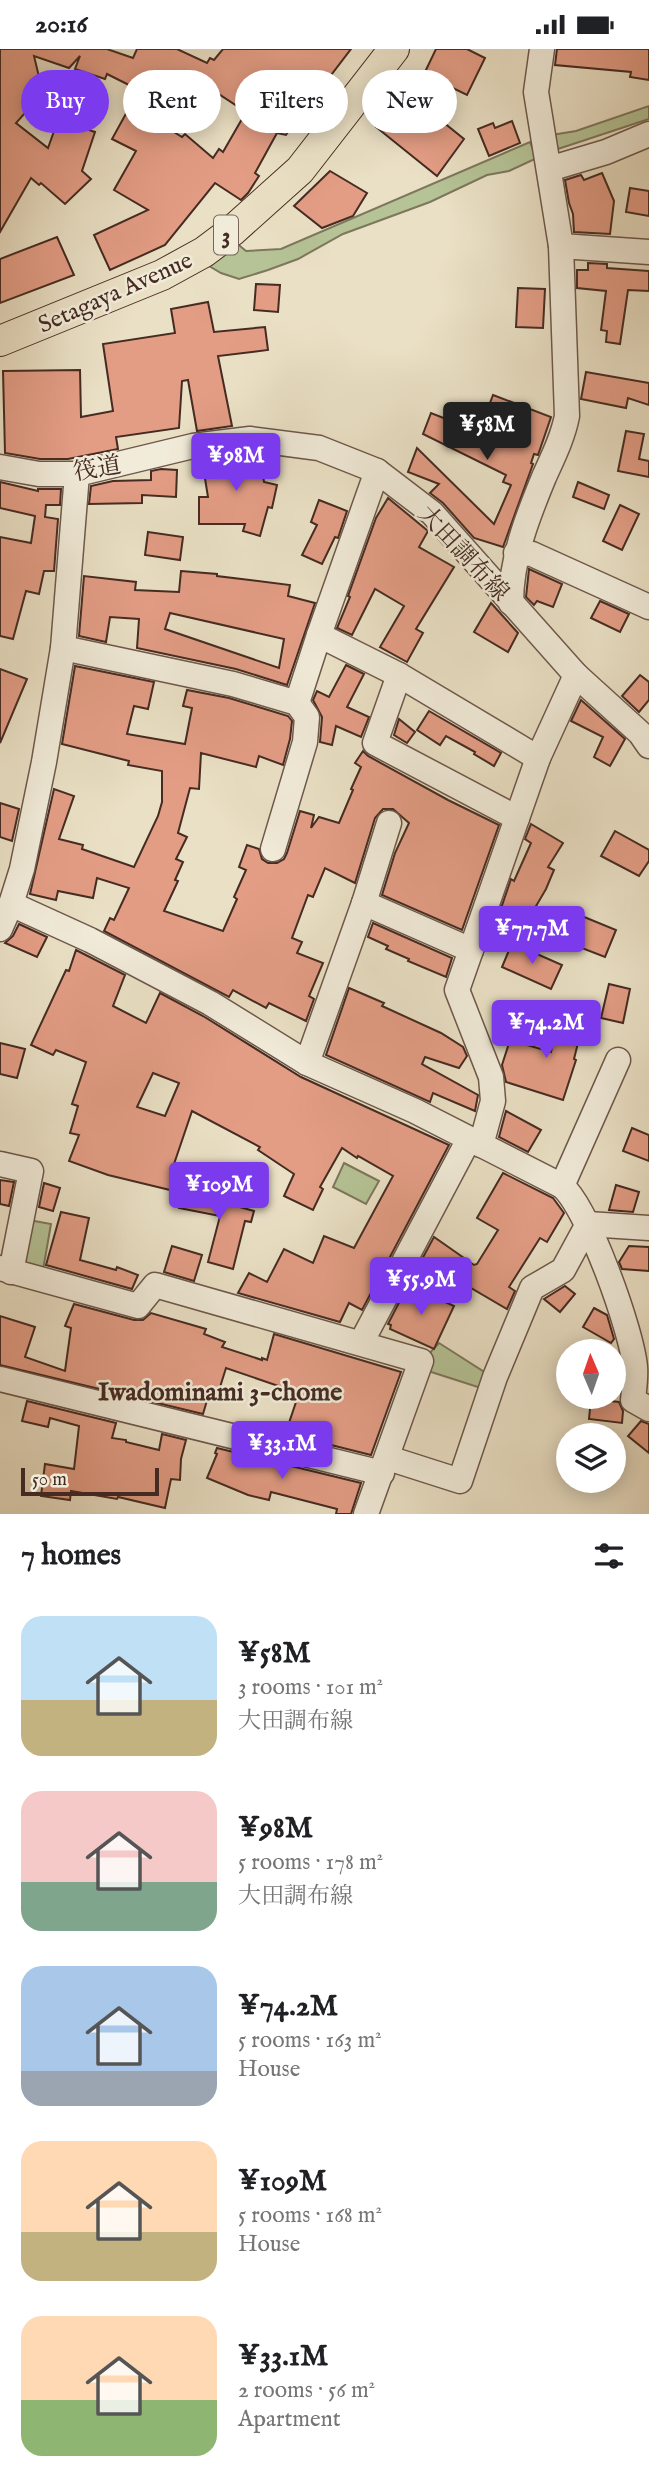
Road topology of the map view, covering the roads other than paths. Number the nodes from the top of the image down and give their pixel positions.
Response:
1 (542, 49) edge
2 (384, 52) edge
3 (649, 134) edge
4 (549, 169) junction
5 (561, 246) junction
6 (649, 252) edge
7 (0, 341) edge
8 (193, 446) joint
9 (0, 467) edge
10 (377, 471) junction
11 (78, 474) junction
12 (516, 553) junction
13 (511, 603) junction
14 (649, 607) edge
15 (319, 635) junction
16 (63, 648) junction
17 (576, 674) junction
18 (399, 675) junction
19 (297, 703) junction
20 (649, 746) edge
21 (538, 758) junction
22 (517, 818) junction
23 (389, 823) dead end
24 (273, 849) dead end
25 (364, 903) junction
26 (11, 904) junction
27 (0, 929) edge
28 (471, 950) junction
29 (618, 1060) dead end
30 (307, 1063) junction
31 (475, 1142) junction
32 (0, 1164) edge
33 (562, 1186) junction
34 (588, 1224) junction
35 (649, 1228) edge
36 (6, 1270) edge
37 (361, 1343) junction
38 (0, 1379) edge
39 (649, 1409) edge
40 (385, 1465) junction
41 (366, 1514) edge

1 - 4 street
2 - 7 main road, Setagaya Avenue / 3
3 - 4 street
4 - 5 street
5 - 6 street
5 - 12 street
8 - 10 street, 大田調布線
8 - 11 street, 筏道
9 - 11 street, 筏道
10 - 13 street, 大田調布線
10 - 15 street
11 - 16 street
12 - 13 street
12 - 14 street
13 - 17 street, 大田調布線
15 - 18 street
15 - 19 street
16 - 19 street
16 - 26 street
17 - 20 street, 大田調布線
17 - 21 street
18 - 21 street
18 - 22 street
19 - 24 street
21 - 22 street
22 - 28 street
23 - 25 street
25 - 28 street
25 - 30 street
26 - 27 street
26 - 30 street
28 - 31 street
29 - 33 street
30 - 31 street
31 - 33 street
31 - 37 street
32 - 36 street
33 - 34 street
34 - 35 street
34 - 39 street
34 - 40 street
36 - 37 street
37 - 40 street
38 - 40 street
40 - 41 street

